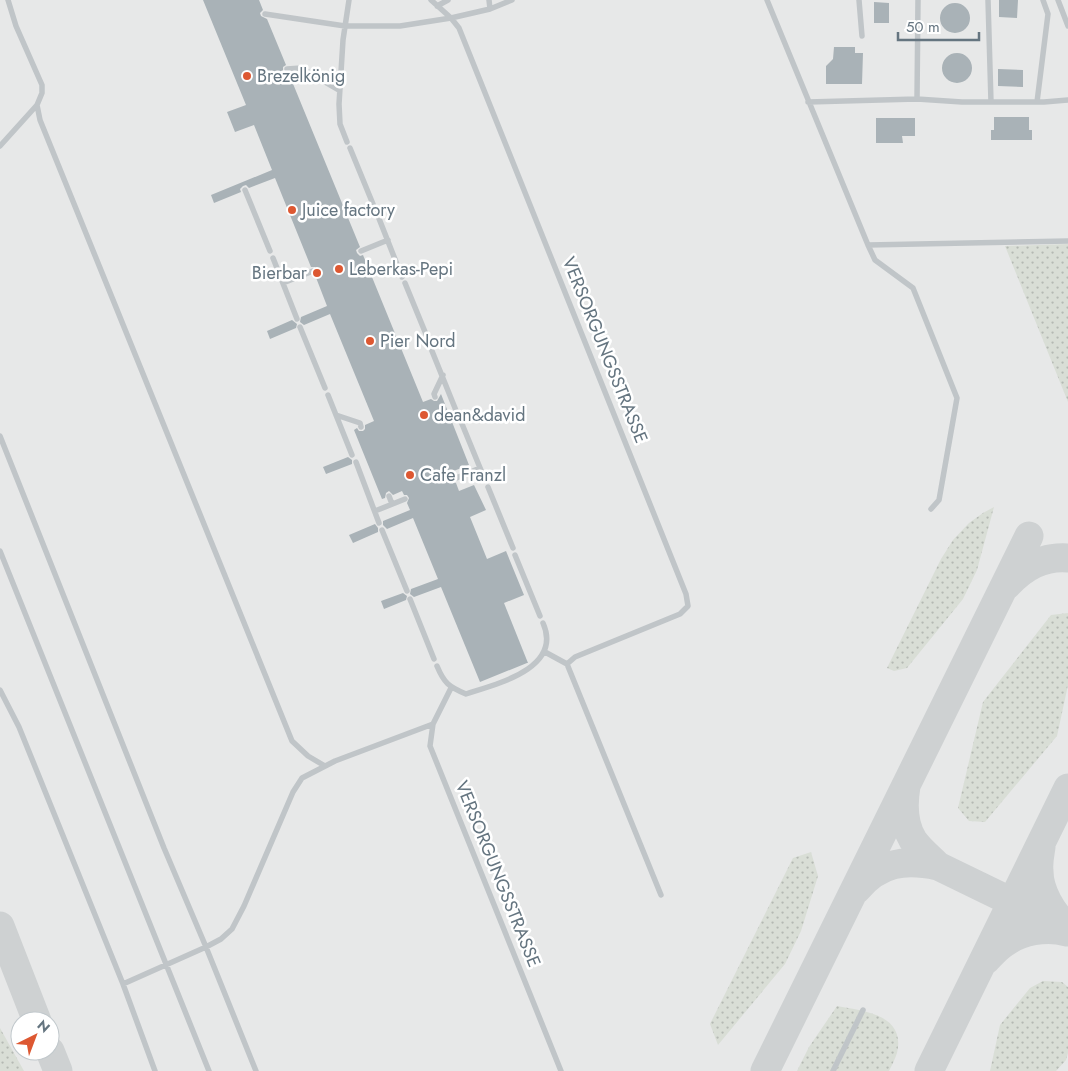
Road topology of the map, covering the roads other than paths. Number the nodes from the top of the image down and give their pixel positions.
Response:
1 (8, 0) edge
2 (349, 0) edge
3 (431, 0) edge
4 (448, 0) edge
5 (489, 0) edge
6 (512, 0) edge
7 (767, 0) edge
8 (860, 0) edge
9 (918, 0) edge
10 (988, 0) edge
11 (1043, 0) edge
12 (1058, 0) edge
13 (437, 6) junction
14 (490, 9) junction
15 (265, 14) dead end
16 (451, 18) junction
17 (345, 26) junction
18 (1068, 26) edge
19 (862, 36) dead end
20 (287, 69) dead end
21 (340, 90) junction
22 (917, 99) junction
23 (1068, 100) edge
24 (808, 102) junction
25 (990, 102) junction
26 (1037, 102) junction
27 (37, 104) junction
28 (347, 142) dead end
29 (0, 146) edge
30 (350, 148) dead end
31 (246, 190) dead end
32 (375, 210) dead end
33 (378, 216) dead end
34 (388, 240) junction
35 (1068, 241) edge
36 (868, 245) junction
37 (270, 251) dead end
38 (361, 251) dead end
39 (273, 258) dead end
40 (313, 271) dead end
41 (402, 277) dead end
42 (283, 283) junction
43 (405, 283) dead end
44 (297, 319) dead end
45 (300, 326) dead end
46 (430, 344) dead end
47 (432, 351) dead end
48 (443, 376) junction
49 (325, 388) dead end
50 (328, 395) dead end
51 (435, 397) dead end
52 (457, 413) dead end
53 (336, 415) junction
54 (460, 419) dead end
55 (361, 427) dead end
56 (0, 436) edge
57 (352, 455) dead end
58 (356, 462) dead end
59 (464, 467) dead end
60 (480, 468) junction
61 (467, 474) junction
62 (454, 479) dead end
63 (485, 480) dead end
64 (488, 487) dead end
65 (389, 496) dead end
66 (405, 499) dead end
67 (392, 504) junction
68 (931, 509) dead end
69 (375, 512) junction
70 (379, 522) dead end
71 (382, 530) dead end
72 (513, 548) dead end
73 (0, 551) edge
74 (515, 555) dead end
75 (407, 591) dead end
76 (410, 598) dead end
77 (540, 616) dead end
78 (543, 623) dead end
79 (545, 652) junction
80 (434, 659) dead end
81 (567, 664) junction
82 (437, 666) dead end
83 (451, 688) junction
84 (0, 690) edge
85 (433, 724) junction
86 (325, 766) junction
87 (661, 895) dead end
88 (206, 947) junction
89 (167, 965) junction
90 (123, 984) junction
91 (863, 1010) dead end
92 (155, 1071) edge
93 (209, 1071) edge
94 (256, 1071) edge
95 (561, 1071) edge
96 (833, 1071) edge

1 - 27 lane
2 - 17 lane
3 - 13 lane
4 - 13 lane
5 - 14 lane
6 - 14 lane
7 - 24 lane
8 - 19 lane
9 - 22 lane
10 - 25 lane
11 - 26 lane
12 - 18 lane
13 - 16 lane
14 - 16 lane
15 - 17 lane
16 - 17 lane
16 - 81 lane, VERSORGUNGSSTRASSE
17 - 21 lane
20 - 21 lane
21 - 28 lane
22 - 24 lane
22 - 25 lane
23 - 26 lane
24 - 36 lane
25 - 26 lane
27 - 29 lane
27 - 86 lane
30 - 32 lane
31 - 37 lane
33 - 34 lane
34 - 38 lane
34 - 41 lane
35 - 36 lane
36 - 68 lane
39 - 42 lane
40 - 42 lane
42 - 44 lane
43 - 46 lane
45 - 49 lane
47 - 48 lane
48 - 51 lane
48 - 52 lane
50 - 53 lane
53 - 55 lane
53 - 57 lane
54 - 60 lane
56 - 88 lane
58 - 69 lane
59 - 61 lane
60 - 61 lane
60 - 63 lane
61 - 62 lane
64 - 72 lane
65 - 67 lane
66 - 67 lane
67 - 69 lane
69 - 70 lane
71 - 75 lane
73 - 89 lane
74 - 77 lane
76 - 80 lane
78 - 79 lane
79 - 81 lane
79 - 83 lane
81 - 87 lane
82 - 83 lane
83 - 85 lane, VERSORGUNGSSTRASSE
84 - 90 lane
85 - 86 lane
85 - 95 lane, VERSORGUNGSSTRASSE
86 - 88 lane
88 - 89 lane
88 - 94 lane
89 - 90 lane
89 - 93 lane
90 - 92 lane
91 - 96 lane

